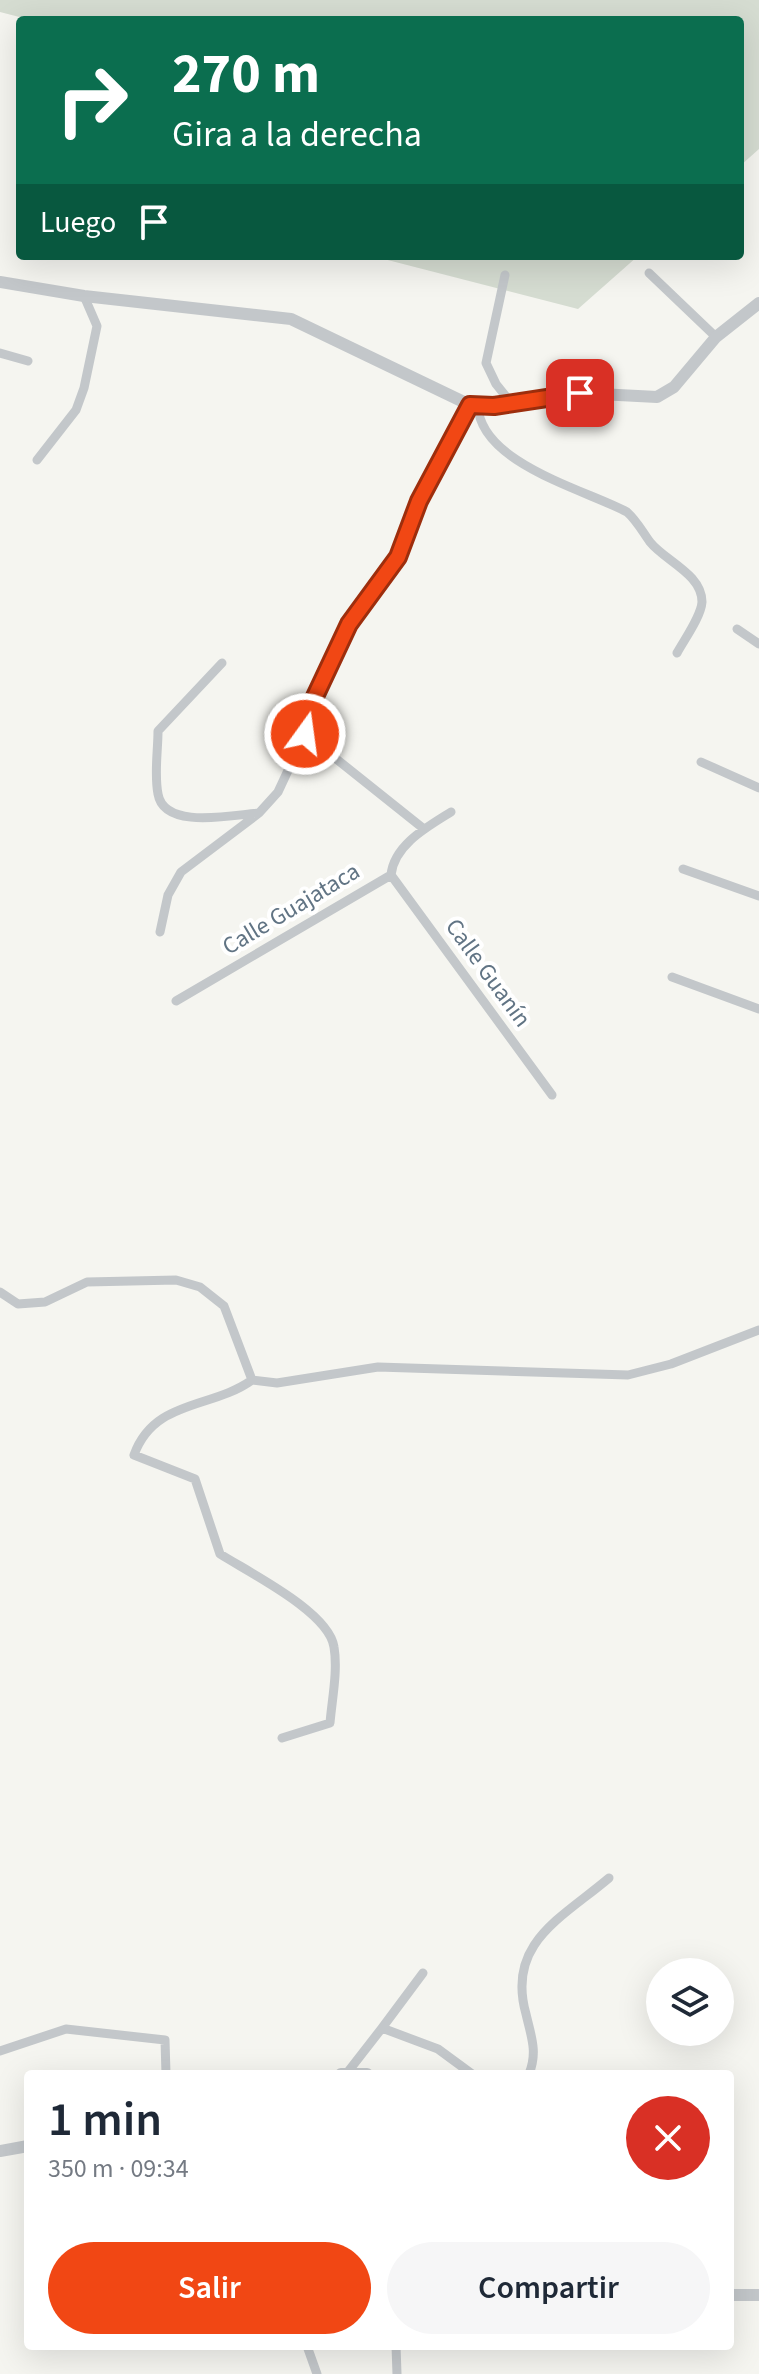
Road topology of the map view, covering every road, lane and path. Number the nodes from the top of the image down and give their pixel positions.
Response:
1 (649, 273) dead end
2 (505, 275) dead end
3 (0, 282) edge
4 (84, 296) junction
5 (759, 304) edge
6 (716, 337) junction
7 (0, 353) edge
8 (28, 361) dead end
9 (512, 404) junction
10 (474, 405) junction
11 (37, 460) dead end
12 (737, 629) dead end
13 (759, 644) edge
14 (677, 653) dead end
15 (222, 663) dead end
16 (305, 734) junction
17 (701, 762) dead end
18 (759, 788) edge
19 (451, 812) dead end
20 (259, 813) junction
21 (424, 829) junction
22 (683, 869) dead end
23 (391, 875) junction
24 (759, 896) edge
25 (160, 932) dead end
26 (672, 977) dead end
27 (176, 1001) dead end
28 (759, 1009) edge
29 (552, 1095) dead end
30 (0, 1292) edge
31 (759, 1330) edge
32 (252, 1380) junction
33 (282, 1738) dead end
34 (609, 1878) dead end
35 (423, 1973) dead end
36 (382, 2028) junction
37 (0, 2051) edge
38 (166, 2070) edge
39 (347, 2070) edge
40 (467, 2070) edge
41 (530, 2070) edge
42 (6, 2150) edge
43 (0, 2158) edge
44 (756, 2292) edge
45 (734, 2295) edge
46 (308, 2350) edge
47 (396, 2350) edge
48 (317, 2374) edge
49 (397, 2374) edge

1 - 6 street
2 - 9 street
3 - 4 street
4 - 10 street
4 - 11 street
5 - 6 street
6 - 9 street
7 - 8 street
9 - 10 street
10 - 14 street
10 - 16 street
12 - 13 street
15 - 20 street
16 - 20 street
16 - 21 street
17 - 18 street
19 - 21 street, Calle Guajataca
20 - 25 street
21 - 23 street, Calle Guajataca
22 - 24 street
23 - 27 street, Calle Guajataca
23 - 29 street, Calle Guanín
26 - 28 street
30 - 32 street
31 - 32 street
32 - 33 street
34 - 41 street
35 - 36 street
36 - 39 street
36 - 40 street
37 - 38 street
42 - 43 street
44 - 45 street
46 - 48 street
47 - 49 street

